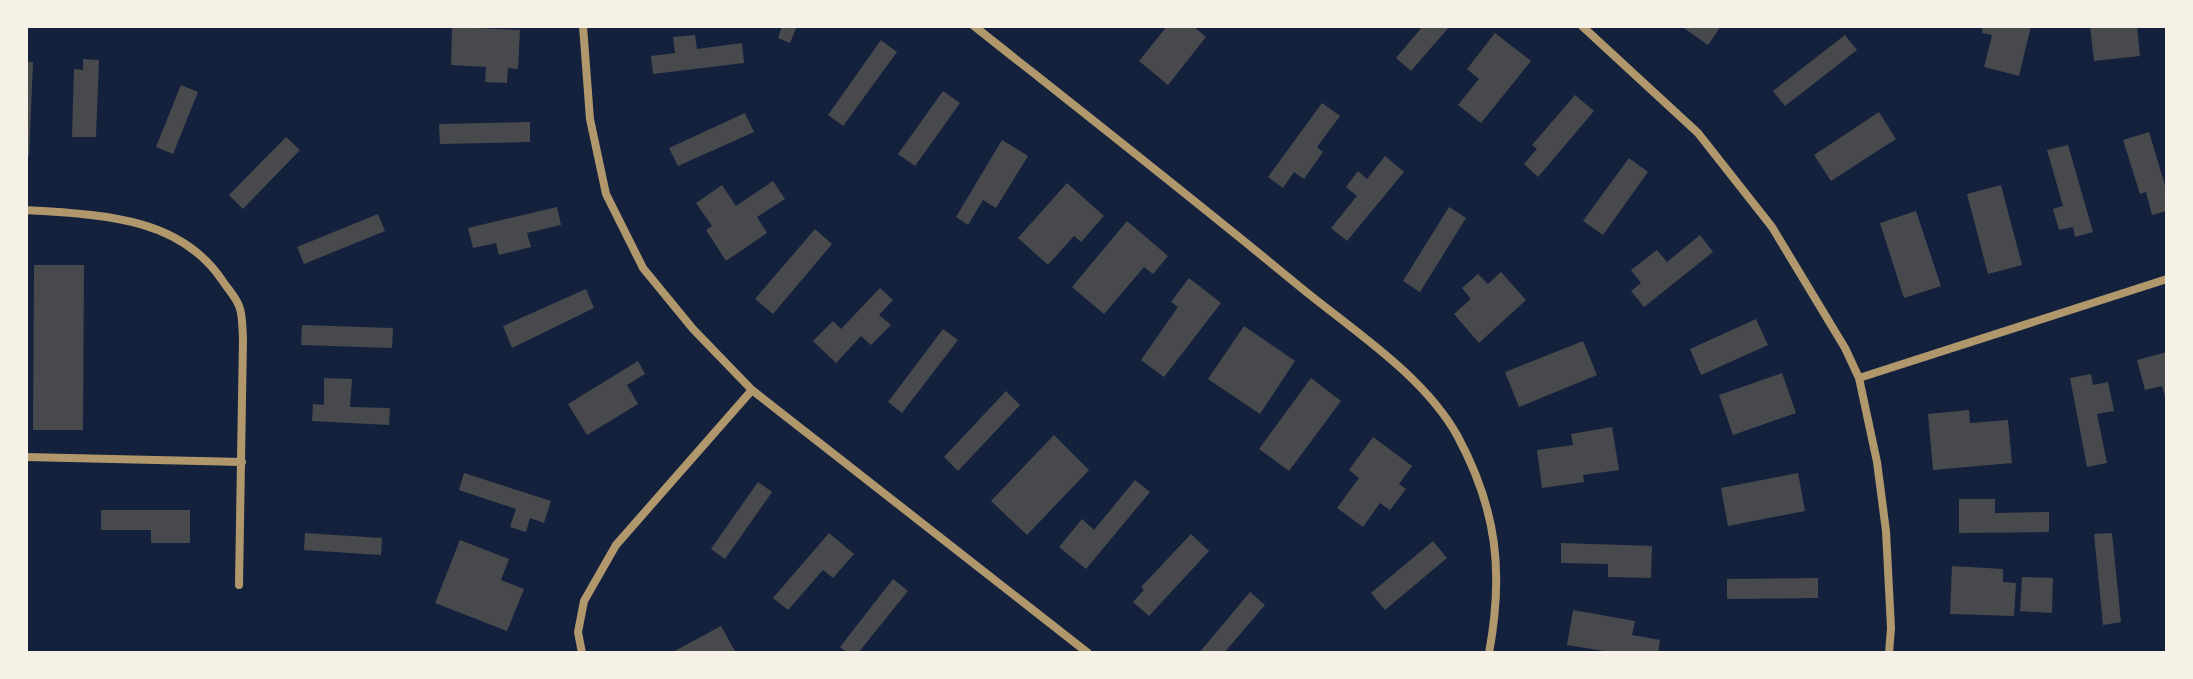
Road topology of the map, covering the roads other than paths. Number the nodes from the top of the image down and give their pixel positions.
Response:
1 (583, 26) edge
2 (974, 26) edge
3 (1582, 26) edge
4 (26, 210) edge
5 (2167, 279) edge
6 (1859, 378) junction
7 (752, 390) junction
8 (26, 457) edge
9 (242, 462) junction
10 (239, 585) dead end
11 (582, 653) edge
12 (1088, 653) edge
13 (1489, 653) edge
14 (1889, 653) edge

1 - 7 street
2 - 13 street
3 - 6 street
4 - 9 street
5 - 6 street
6 - 14 street
7 - 11 street
7 - 12 street
8 - 9 street
9 - 10 street

